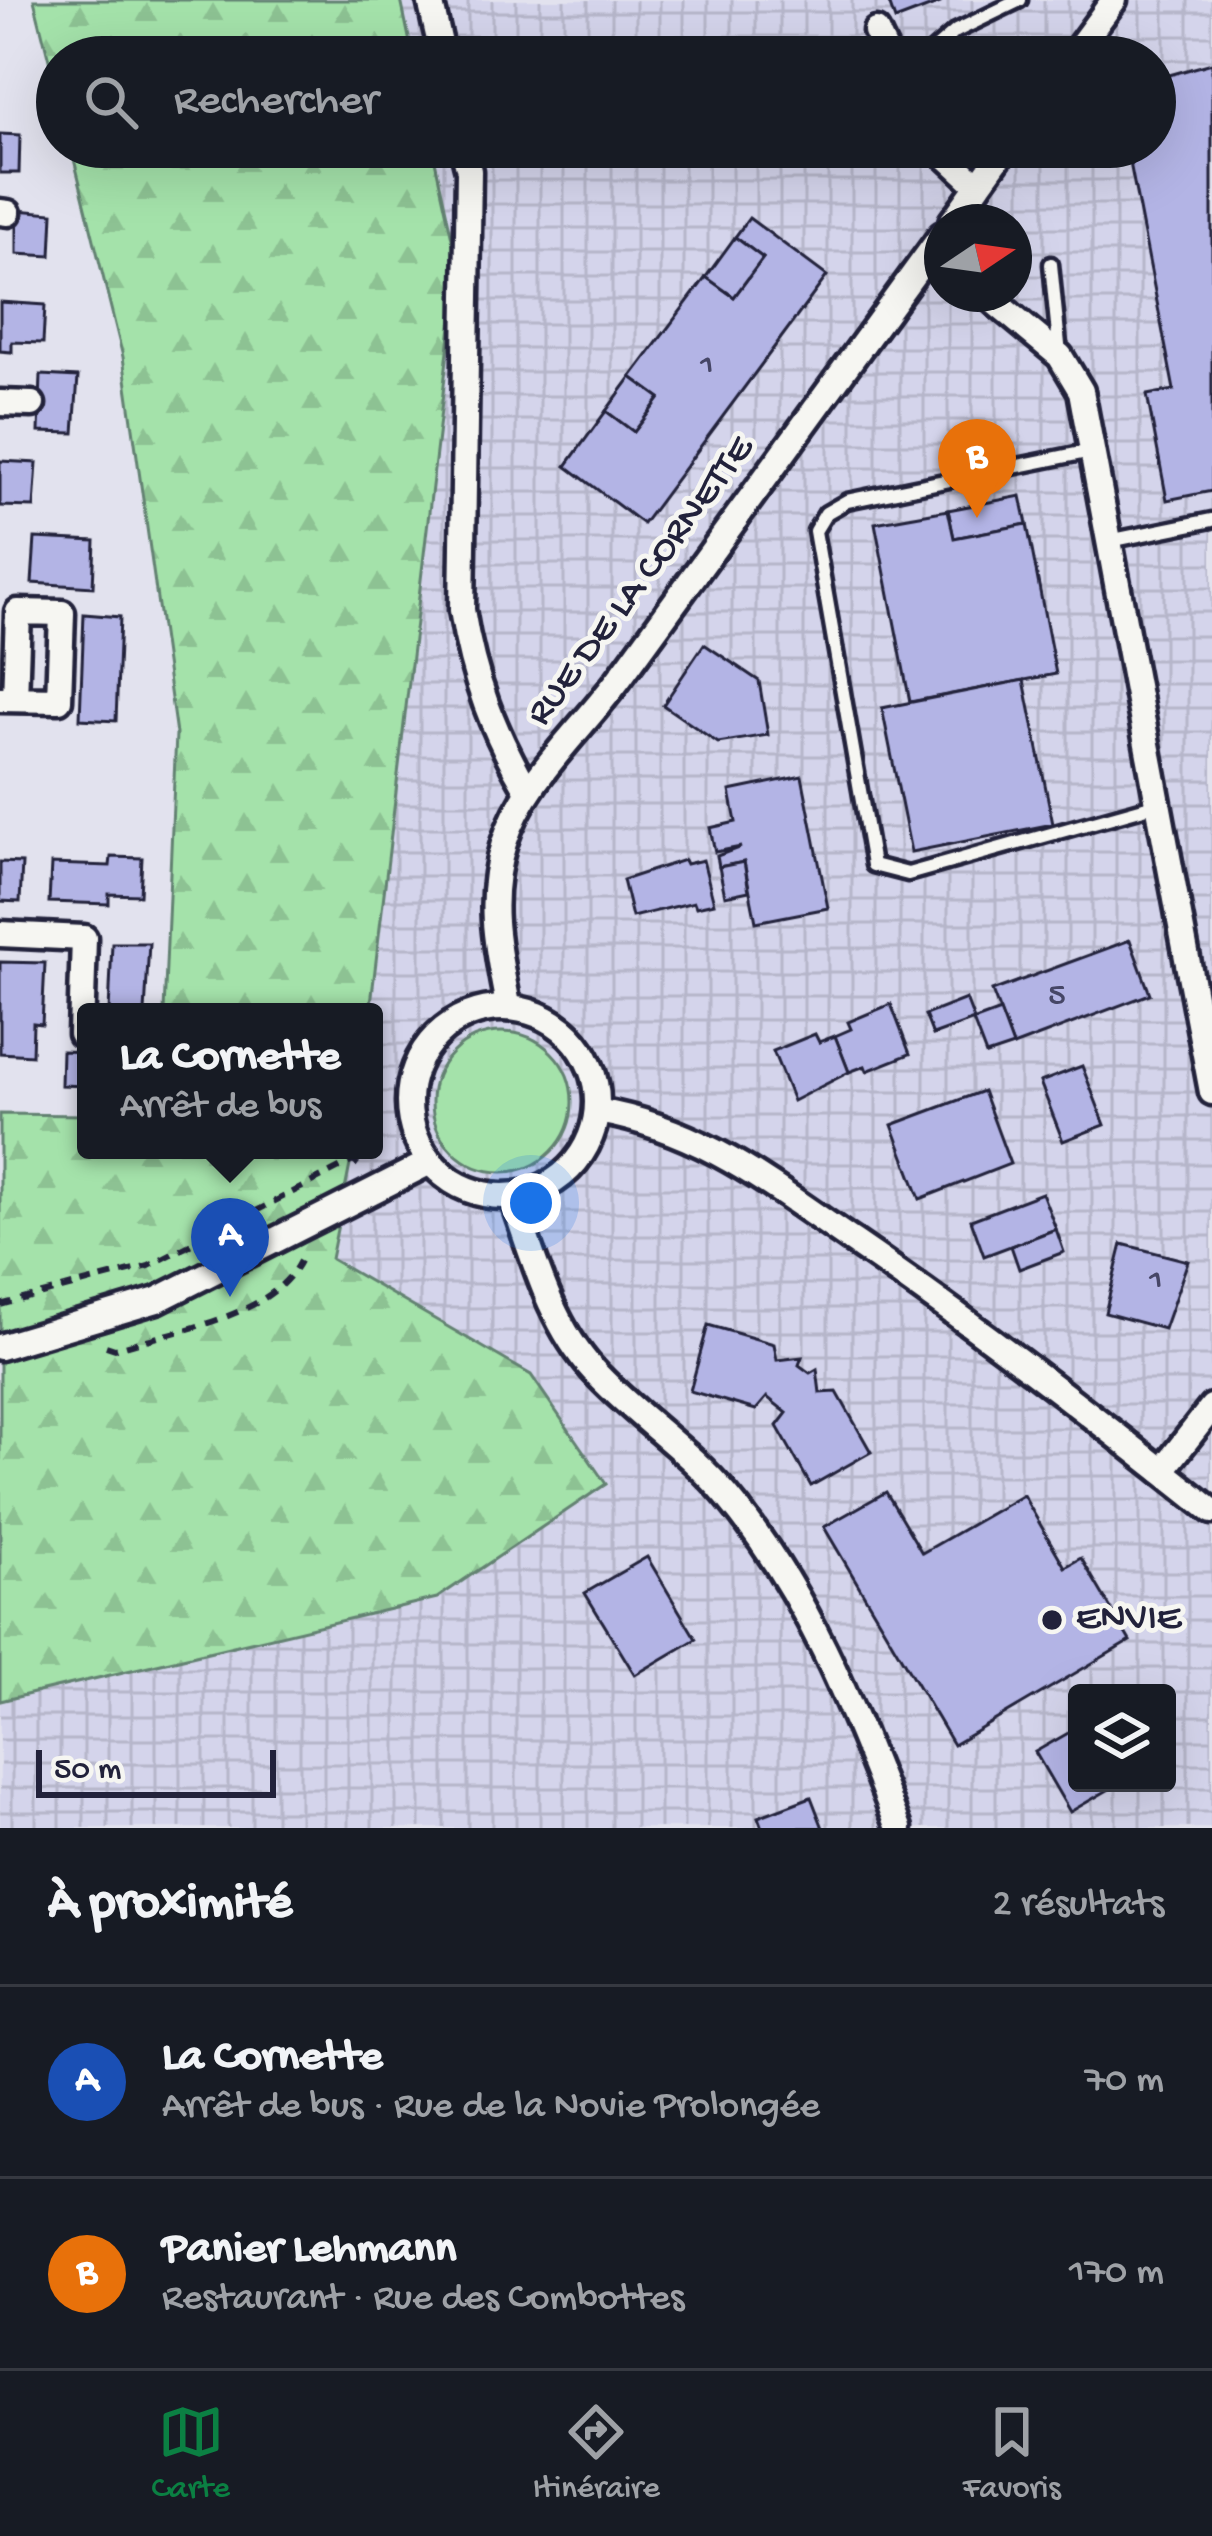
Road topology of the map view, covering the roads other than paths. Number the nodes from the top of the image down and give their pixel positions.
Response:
1 (430, 0) edge
2 (1020, 0) edge
3 (1114, 0) edge
4 (876, 31) dead end
5 (438, 36) edge
6 (878, 36) edge
7 (950, 36) edge
8 (1087, 36) edge
9 (468, 168) edge
10 (959, 168) edge
11 (991, 168) edge
12 (978, 186) junction
13 (965, 204) edge
14 (1051, 264) dead end
15 (924, 267) edge
16 (1007, 312) edge
17 (1060, 356) junction
18 (0, 403) edge
19 (32, 404) dead end
20 (1092, 451) junction
21 (1212, 520) edge
22 (1109, 541) junction
23 (528, 791) junction
24 (1158, 804) junction
25 (0, 934) edge
26 (82, 1003) edge
27 (508, 1005) junction
28 (1212, 1092) edge
29 (598, 1111) junction
30 (430, 1162) junction
31 (512, 1197) junction
32 (0, 1347) edge
33 (1212, 1407) edge
34 (1162, 1471) junction
35 (1212, 1511) edge
36 (899, 1828) edge

1 - 5 street
2 - 7 lane
3 - 8 street
4 - 6 street
9 - 23 street
10 - 12 street
11 - 12 street
12 - 13 street
14 - 17 lane
15 - 23 street, RUE DE LA CORNETTE
16 - 17 street
17 - 20 street
18 - 19 street
20 - 22 street
20 - 24 lane
21 - 22 lane
22 - 24 street
23 - 27 street, RUE DE LA CORNETTE
24 - 28 street
25 - 26 street
27 - 29 street
27 - 30 street
29 - 31 street
29 - 34 street
30 - 31 street
30 - 32 street
31 - 36 street
33 - 34 street
34 - 35 street

